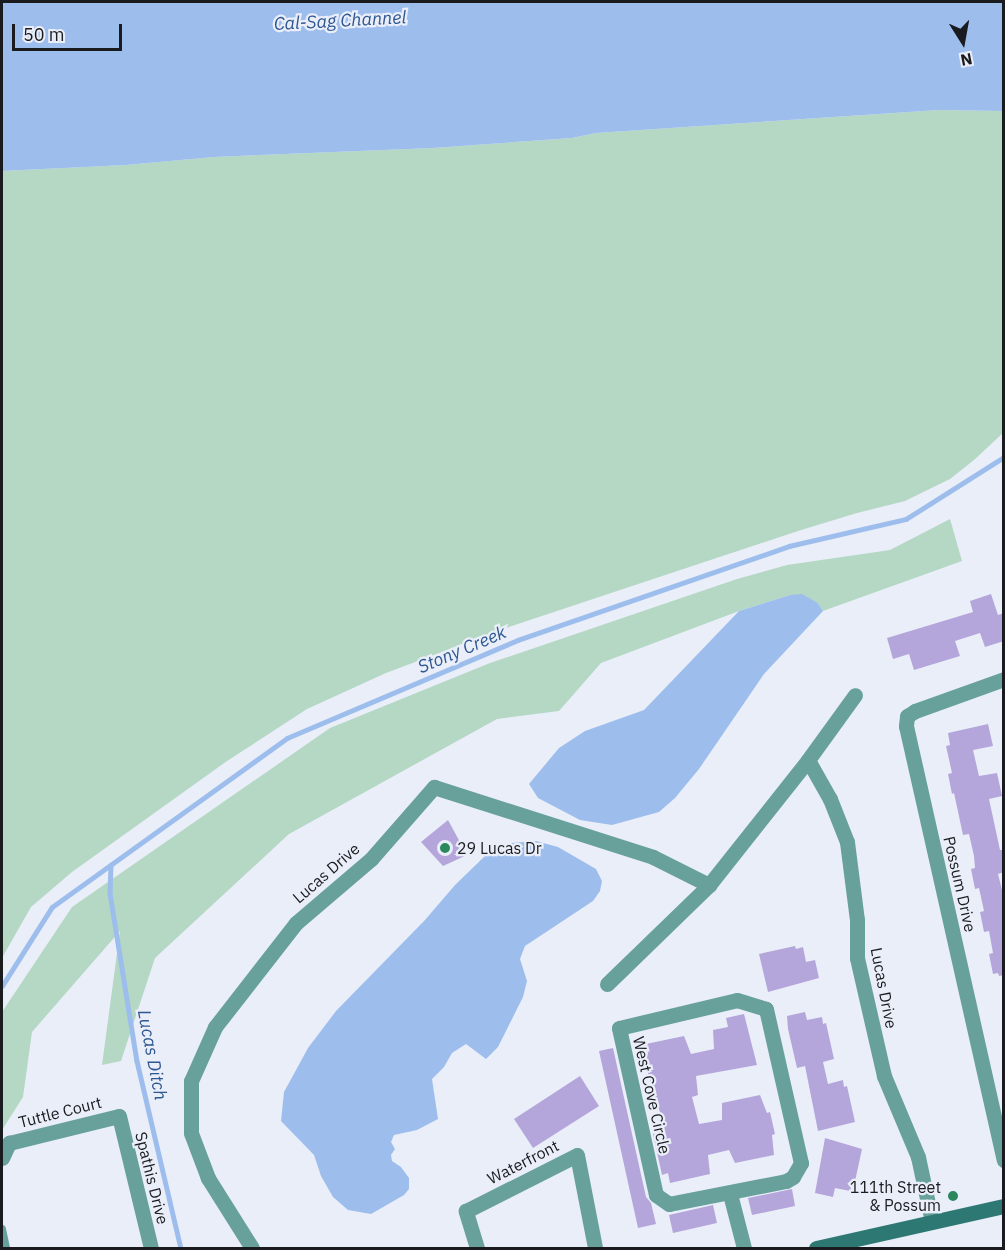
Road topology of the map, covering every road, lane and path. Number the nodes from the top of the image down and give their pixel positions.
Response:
1 (1004, 679) edge
2 (855, 695) dead end
3 (808, 760) junction
4 (709, 885) junction
5 (607, 984) dead end
6 (119, 1116) joint
7 (2, 1158) edge
8 (1004, 1160) edge
9 (730, 1194) junction
10 (1004, 1206) edge
11 (932, 1222) junction
12 (2, 1229) edge
13 (6, 1248) edge
14 (151, 1248) edge
15 (252, 1248) edge
16 (477, 1248) edge
17 (595, 1248) edge
18 (744, 1248) edge
19 (816, 1248) edge

1 - 8 street, Possum Drive
2 - 3 street
3 - 4 street
3 - 11 street, Lucas Drive
4 - 5 street
4 - 15 street, Lucas Drive
6 - 7 street, Tuttle Court
6 - 14 street, Spathis Drive
9 - 9 street, West Cove Circle
9 - 18 street
10 - 11 main road
11 - 19 main road
12 - 13 lane
16 - 17 street, Waterfront

